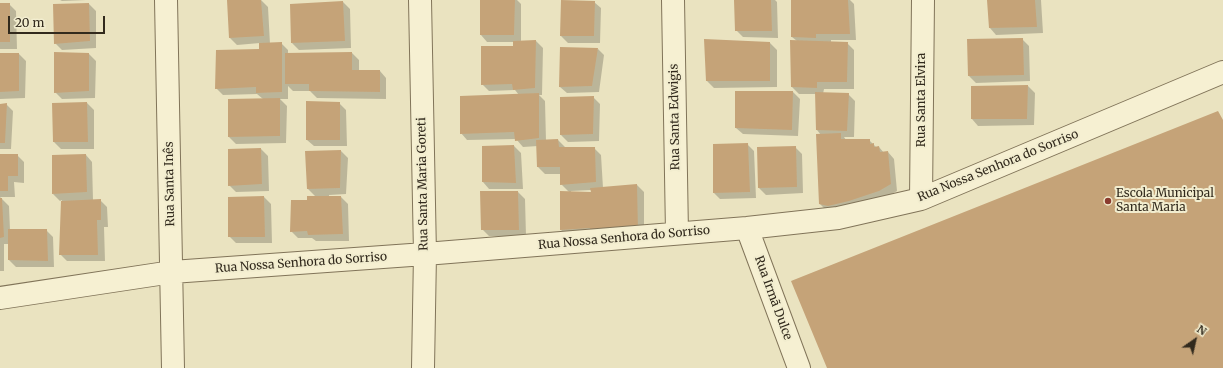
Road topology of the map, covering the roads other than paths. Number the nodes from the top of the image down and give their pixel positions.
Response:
1 (166, 0) edge
2 (420, 0) edge
3 (673, 0) edge
4 (922, 0) edge
5 (1223, 72) edge
6 (921, 199) junction
7 (747, 228) junction
8 (677, 233) junction
9 (425, 254) junction
10 (172, 272) junction
11 (0, 298) edge
12 (173, 368) edge
13 (423, 368) edge
14 (799, 368) edge

1 - 10 street, Rua Santa Inês
2 - 9 street, Rua Santa Maria Goreti
3 - 8 street, Rua Santa Edwigis
4 - 6 street, Rua Santa Elvira
5 - 6 street, Rua Nossa Senhora do Sorriso
6 - 7 street, Rua Nossa Senhora do Sorriso
7 - 8 street, Rua Nossa Senhora do Sorriso
7 - 14 street, Rua Irmã Dulce
8 - 9 street, Rua Nossa Senhora do Sorriso
9 - 10 street, Rua Nossa Senhora do Sorriso
9 - 13 street, Rua Santa Maria Goreti
10 - 11 street, Rua Nossa Senhora do Sorriso
10 - 12 street, Rua Santa Inês

